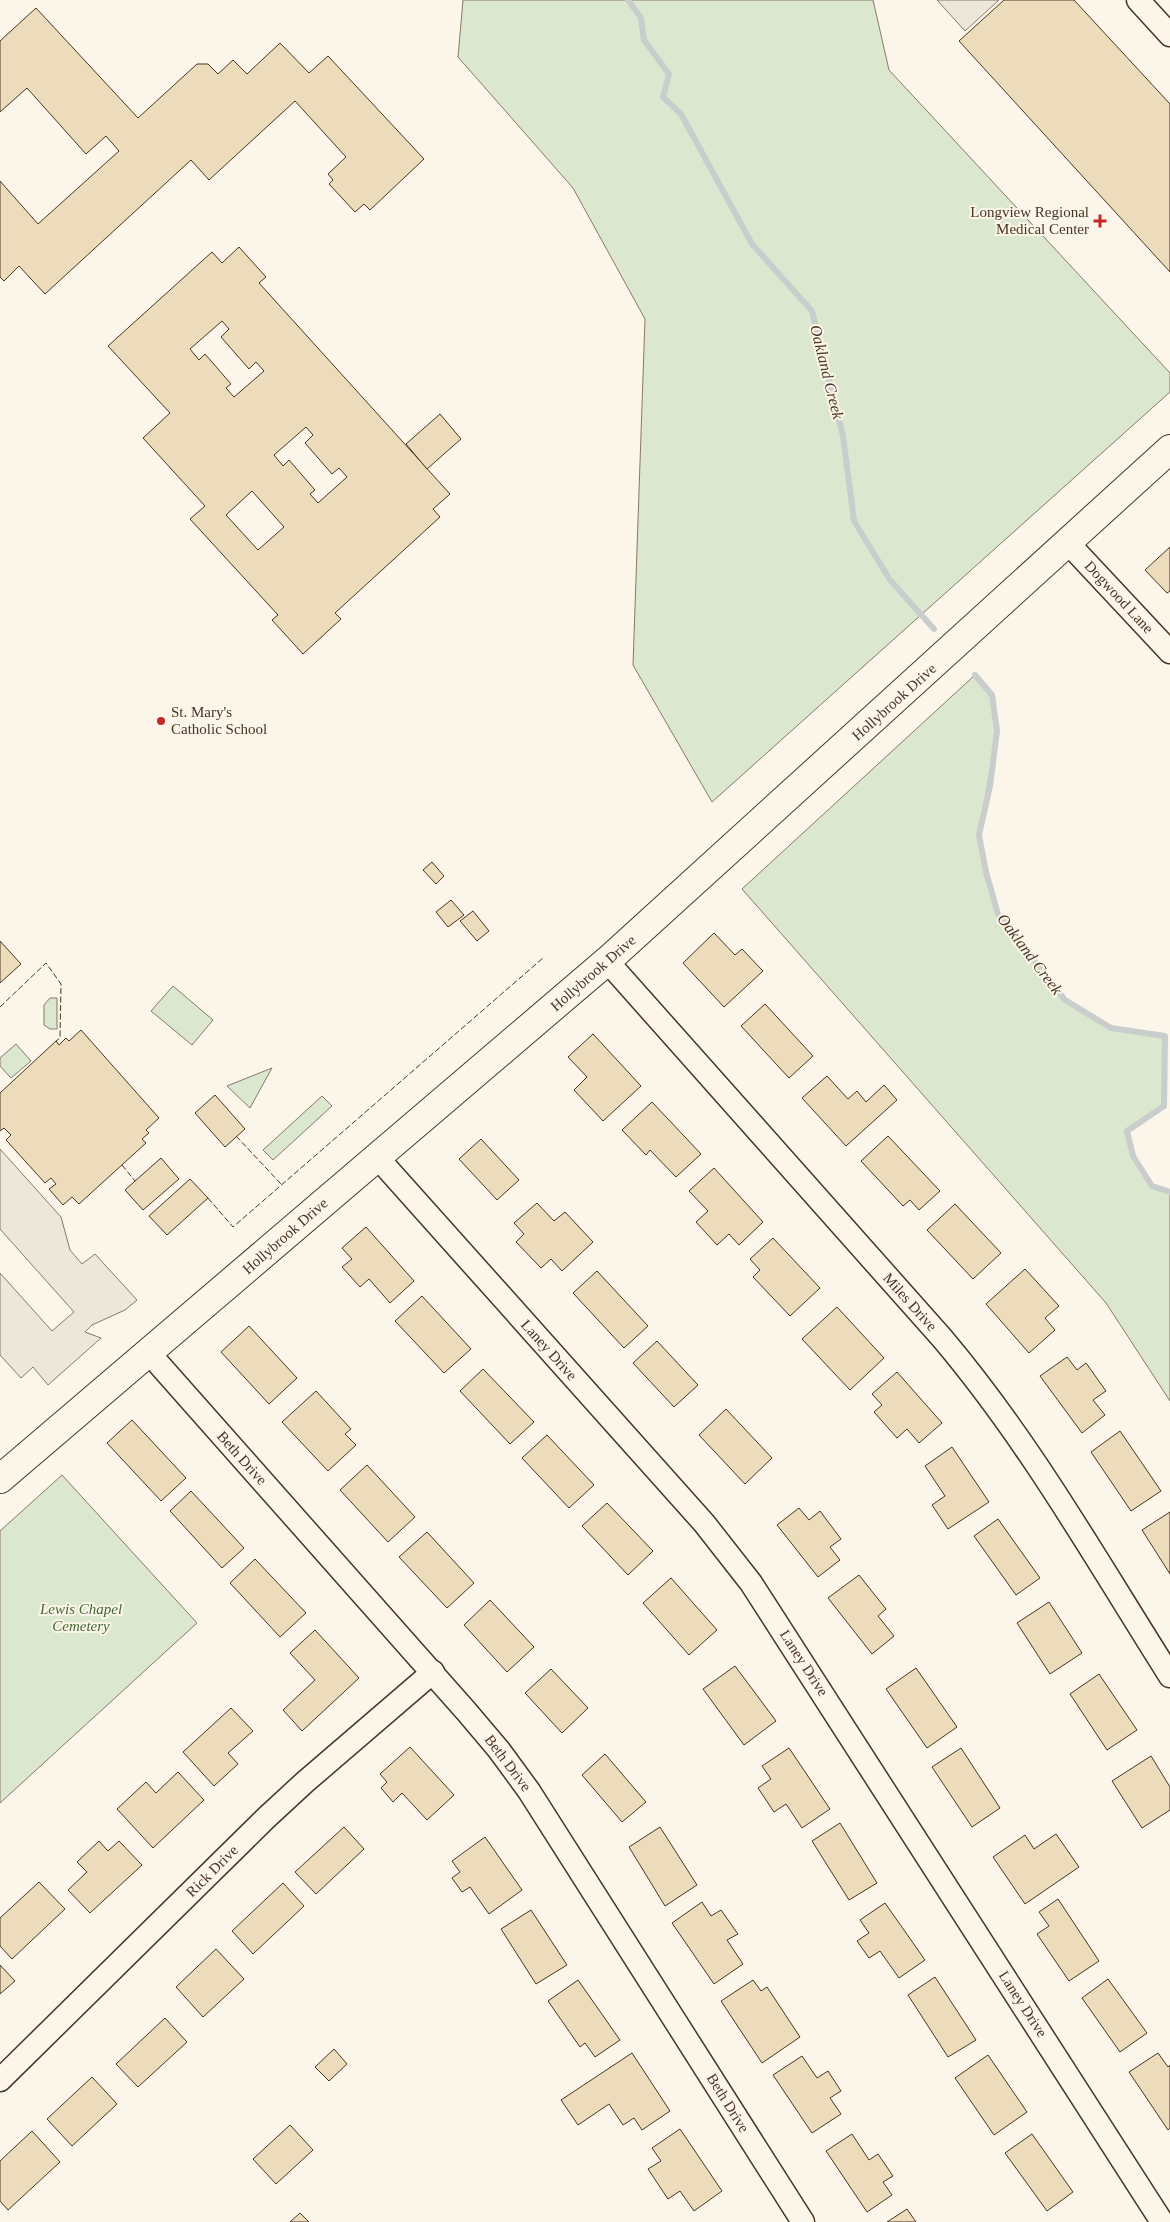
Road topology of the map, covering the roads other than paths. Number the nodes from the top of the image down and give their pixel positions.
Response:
1 (1138, 0) edge
2 (1170, 35) edge
3 (1170, 449) edge
4 (1068, 543) junction
5 (1170, 652) edge
6 (607, 961) junction
7 (378, 1157) junction
8 (149, 1353) junction
9 (0, 1479) edge
10 (433, 1672) junction
11 (1170, 1676) edge
12 (0, 2080) edge
13 (803, 2222) edge
14 (1162, 2222) edge

1 - 2 street
3 - 4 main road, Hollybrook Drive
4 - 5 street, Dogwood Lane
4 - 6 main road, Hollybrook Drive
6 - 7 main road, Hollybrook Drive
6 - 11 street, Miles Drive
7 - 8 main road, Hollybrook Drive
7 - 14 street, Laney Drive
8 - 9 main road, Hollybrook Drive
8 - 10 street, Beth Drive
10 - 12 street, Rick Drive
10 - 13 street, Beth Drive

